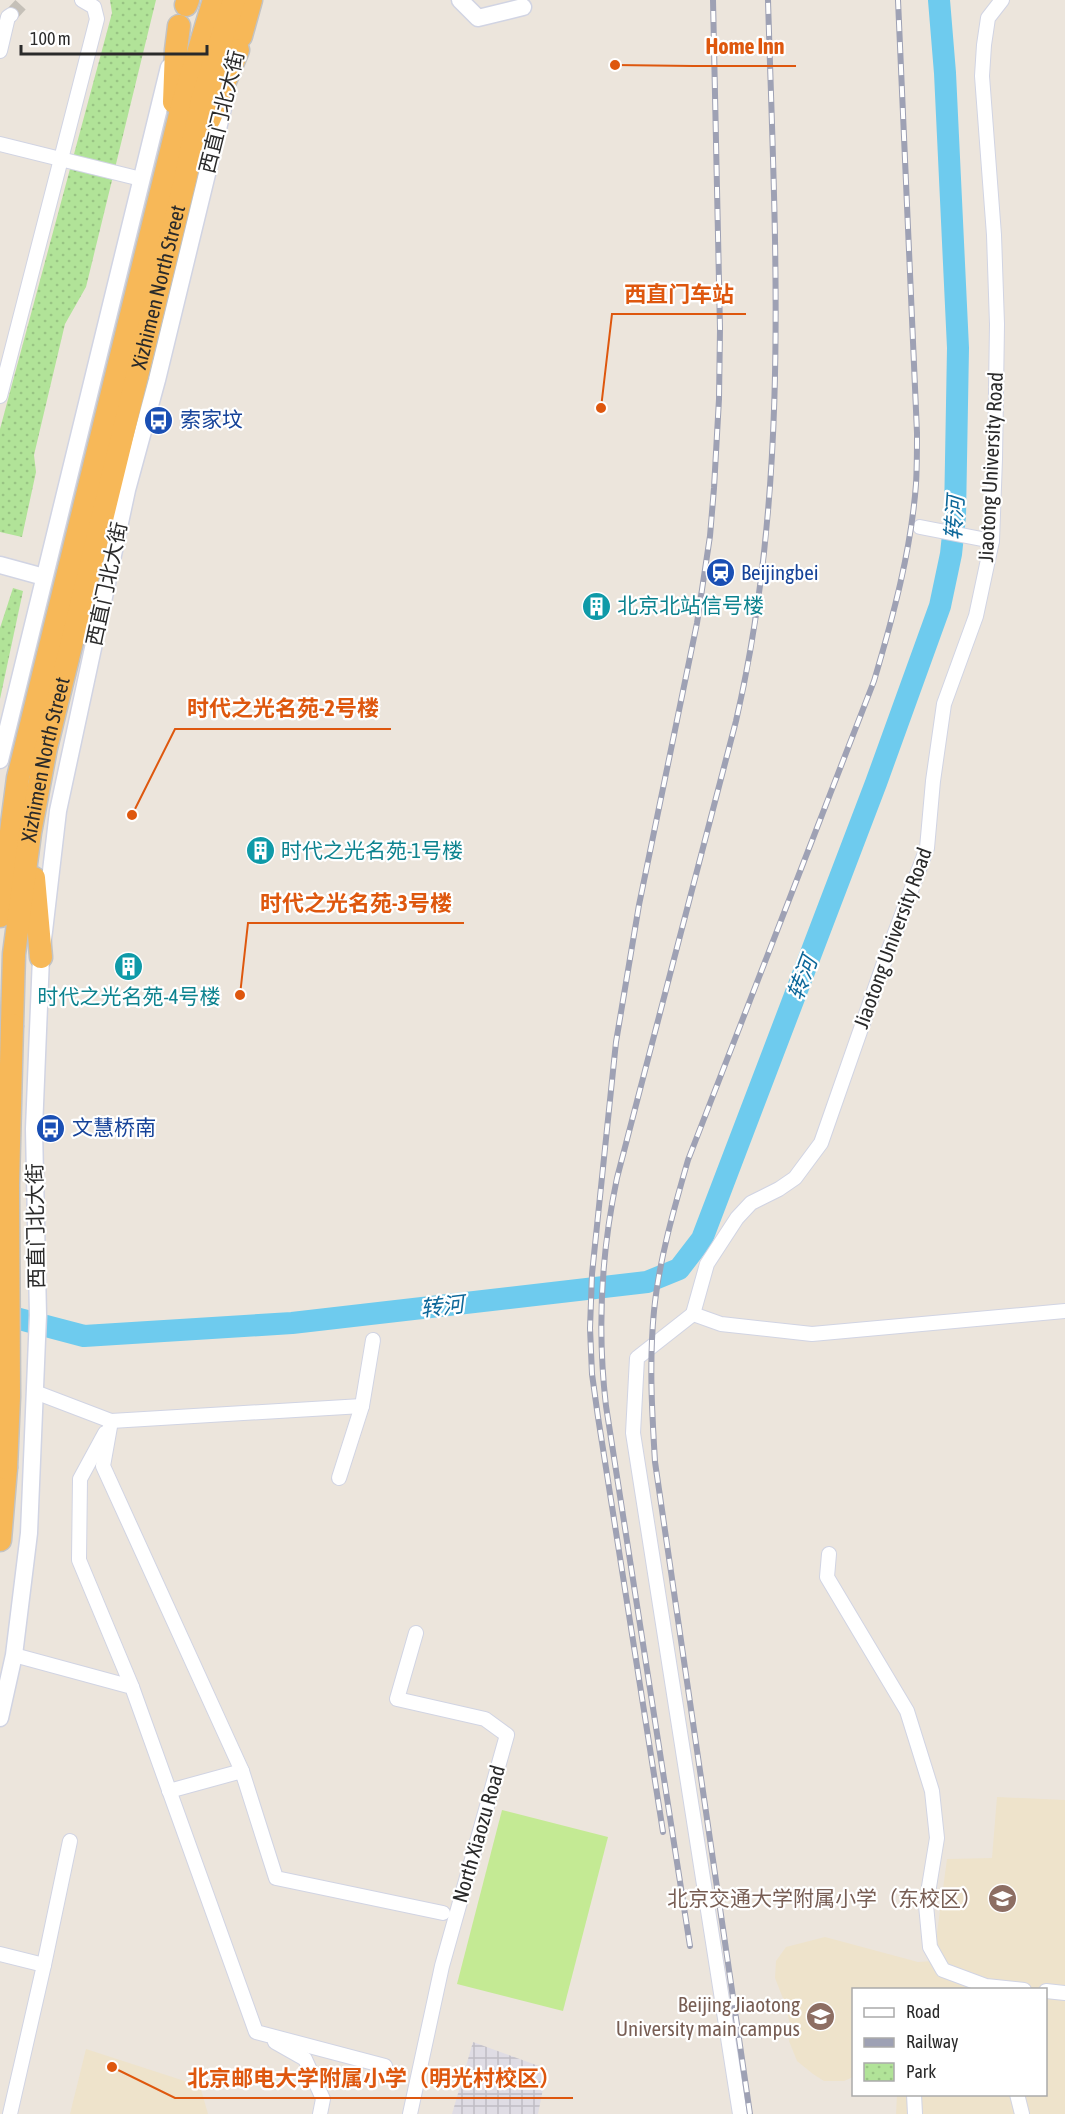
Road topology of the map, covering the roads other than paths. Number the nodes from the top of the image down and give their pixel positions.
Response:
1 (82, 0) edge
2 (214, 0) edge
3 (234, 0) edge
4 (253, 0) edge
5 (460, 0) edge
6 (1002, 0) edge
7 (186, 1) edge
8 (523, 7) dead end
9 (10, 15) tunnel mouth
10 (179, 26) junction
11 (239, 43) junction
12 (0, 51) edge
13 (0, 144) edge
14 (170, 154) junction
15 (62, 159) junction
16 (141, 179) junction
17 (185, 180) junction
18 (0, 396) edge
19 (925, 528) dead end
20 (992, 540) junction
21 (0, 565) edge
22 (44, 577) junction
23 (0, 760) edge
24 (18, 778) junction
25 (0, 830) edge
26 (30, 833) junction
27 (0, 916) edge
28 (40, 957) junction
29 (1065, 1311) edge
30 (693, 1314) junction
31 (373, 1340) dead end
32 (0, 1347) edge
33 (36, 1352) junction
34 (0, 1390) edge
35 (35, 1392) junction
36 (362, 1406) junction
37 (111, 1421) junction
38 (0, 1443) edge
39 (32, 1445) junction
40 (339, 1478) dead end
41 (0, 1539) edge
42 (829, 1554) dead end
43 (416, 1633) dead end
44 (14, 1655) junction
45 (132, 1687) junction
46 (0, 1718) edge
47 (242, 1771) junction
48 (170, 1791) junction
49 (70, 1841) dead end
50 (443, 1912) dead end
51 (0, 1954) edge
52 (44, 1965) junction
53 (985, 1988) edge
54 (1047, 1991) edge
55 (1065, 1993) edge
56 (256, 2032) junction
57 (385, 2066) dead end
58 (914, 2096) edge
59 (1018, 2096) edge
60 (10, 2114) edge
61 (320, 2114) edge
62 (410, 2114) edge
63 (740, 2114) edge
64 (915, 2114) edge
65 (1022, 2114) edge

1 - 15 street
2 - 14 highway, Xizhimen North Street
3 - 17 highway, Xizhimen North Street
4 - 11 highway
5 - 8 street
6 - 20 street, Jiaotong University Road
7 - 10 street
9 - 12 street
10 - 14 highway
10 - 16 street
11 - 17 highway
11 - 28 street, 西直门北大街
13 - 15 street
14 - 24 highway, Xizhimen North Street
15 - 16 street
15 - 18 street
16 - 22 street
17 - 26 highway, Xizhimen North Street
19 - 20 street
20 - 30 street, Jiaotong University Road
21 - 22 street
22 - 23 street
24 - 25 highway
24 - 27 highway, Xizhimen North Street
26 - 28 highway
26 - 41 highway, Xizhimen North Street, bridge
28 - 33 street, 西直门北大街
29 - 30 street
30 - 63 street
31 - 36 street
32 - 33 street
33 - 35 street, 西直门北大街
34 - 35 street
35 - 37 street
35 - 39 street, 西直门北大街
36 - 37 street
36 - 40 street
37 - 45 street
37 - 47 street
38 - 39 street
39 - 44 street, 西直门北大街
42 - 53 street
43 - 62 street, North Xiaozu Road
44 - 45 street
44 - 46 street, 西直门北大街
45 - 48 street
47 - 48 street
47 - 50 street
48 - 56 street
49 - 52 street
51 - 52 street
52 - 60 street
54 - 55 street
56 - 57 street
56 - 61 street
58 - 64 street
59 - 65 street

